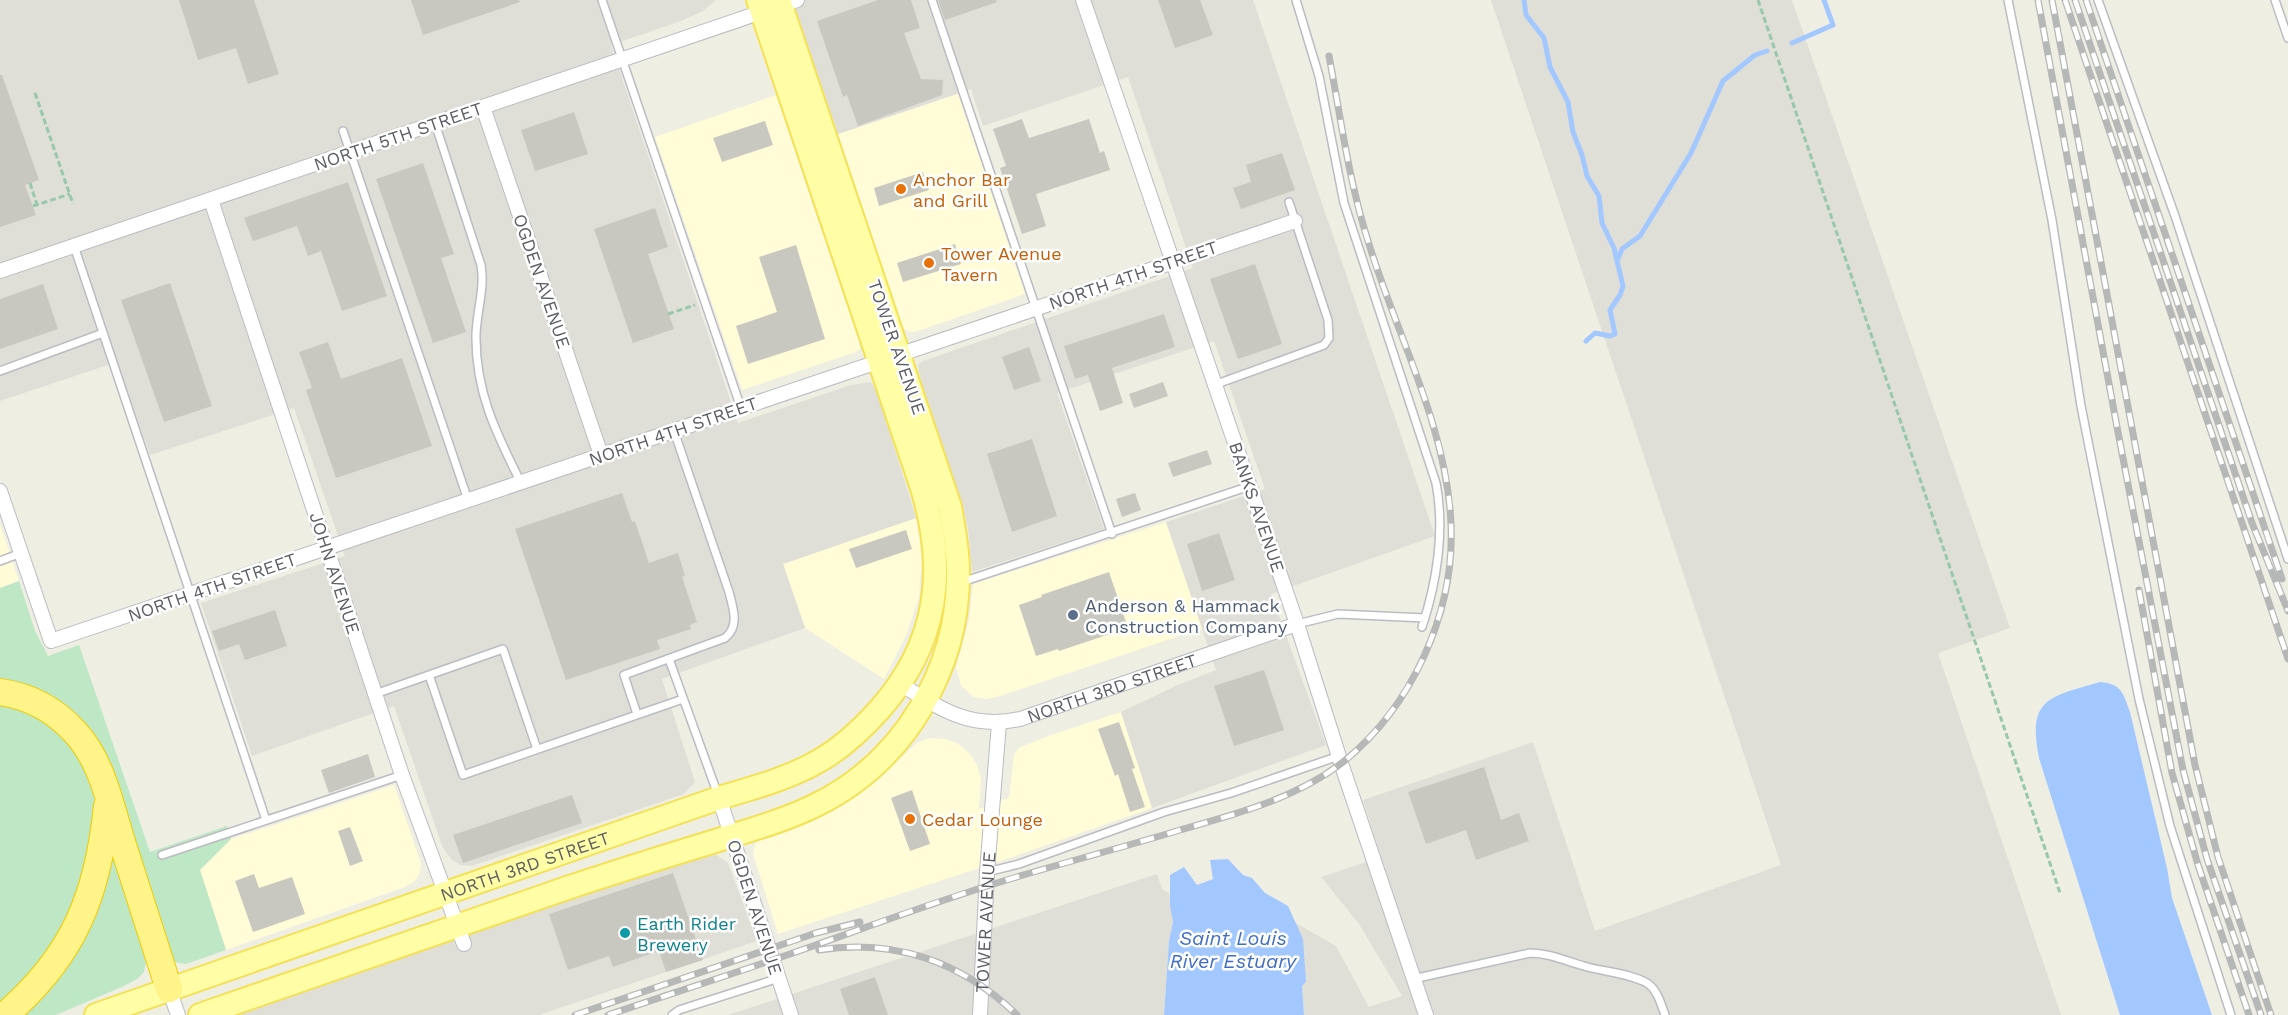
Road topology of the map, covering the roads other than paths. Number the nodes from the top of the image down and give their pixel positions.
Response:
1 (602, 0) edge
2 (932, 0) edge
3 (1083, 0) edge
4 (1296, 0) edge
5 (2008, 0) edge
6 (2098, 0) edge
7 (2275, 0) edge
8 (775, 3) edge
9 (2288, 38) edge
10 (623, 59) junction
11 (483, 107) junction
12 (435, 123) junction
13 (343, 131) dead end
14 (350, 152) junction
15 (211, 200) junction
16 (1289, 202) dead end
17 (1295, 221) junction
18 (74, 246) junction
19 (1172, 262) junction
20 (0, 271) edge
21 (1036, 308) junction
22 (103, 333) junction
23 (889, 358) junction
24 (0, 370) edge
25 (1214, 385) junction
26 (741, 408) junction
27 (674, 431) junction
28 (601, 455) junction
29 (521, 483) junction
30 (1250, 486) junction
31 (0, 491) edge
32 (468, 501) junction
33 (1112, 534) junction
34 (327, 548) junction
35 (21, 553) junction
36 (2288, 559) edge
37 (0, 561) edge
38 (958, 583) junction
39 (192, 594) junction
40 (1425, 618) junction
41 (1297, 624) junction
42 (1422, 627) dead end
43 (669, 659) junction
44 (429, 675) junction
45 (900, 684) junction
46 (0, 692) edge
47 (375, 694) junction
48 (683, 699) junction
49 (927, 700) junction
50 (637, 714) junction
51 (999, 723) junction
52 (537, 749) junction
53 (1339, 756) junction
54 (402, 775) junction
55 (108, 797) junction
56 (719, 798) junction
57 (266, 820) junction
58 (732, 836) junction
59 (162, 855) dead end
60 (987, 872) junction
61 (446, 893) junction
62 (461, 935) junction
63 (779, 978) junction
64 (1413, 979) junction
65 (169, 989) junction
66 (5, 1015) edge
67 (96, 1015) edge
68 (178, 1015) edge
69 (200, 1015) edge
70 (672, 1015) edge
71 (791, 1015) edge
72 (980, 1015) edge
73 (1426, 1015) edge
74 (1665, 1015) edge
75 (2231, 1015) edge

1 - 10 lane
2 - 21 lane
3 - 19 street, BANKS AVENUE
4 - 40 lane
5 - 75 lane
6 - 36 lane
7 - 9 lane
8 - 10 street, NORTH 5TH STREET
8 - 23 main road, TOWER AVENUE
10 - 11 street, NORTH 5TH STREET
10 - 26 lane
11 - 12 street, NORTH 5TH STREET
11 - 28 street, OGDEN AVENUE
12 - 14 street, NORTH 5TH STREET
12 - 29 lane
13 - 14 lane
14 - 15 street, NORTH 5TH STREET
14 - 32 lane
15 - 18 street, NORTH 5TH STREET
15 - 34 street, JOHN AVENUE
16 - 17 lane
17 - 19 street, NORTH 4TH STREET
17 - 25 lane
18 - 20 street, NORTH 5TH STREET
18 - 22 lane
19 - 21 street, NORTH 4TH STREET
19 - 25 street, BANKS AVENUE
21 - 23 street, NORTH 4TH STREET
21 - 33 lane
22 - 24 lane
22 - 39 lane
23 - 26 street, NORTH 4TH STREET
23 - 38 main road, TOWER AVENUE
23 - 45 main road, TOWER AVENUE
25 - 30 street, BANKS AVENUE
26 - 27 street, NORTH 4TH STREET
27 - 28 street, NORTH 4TH STREET
27 - 43 lane
28 - 29 street, NORTH 4TH STREET
29 - 32 street, NORTH 4TH STREET
30 - 33 lane
30 - 41 street, BANKS AVENUE
31 - 35 street
32 - 34 street, NORTH 4TH STREET
33 - 38 lane
34 - 39 street, NORTH 4TH STREET
34 - 47 street, JOHN AVENUE
35 - 37 lane
35 - 39 street, NORTH 4TH STREET
38 - 49 main road, TOWER AVENUE
39 - 57 lane
40 - 41 lane
40 - 42 lane
41 - 51 street, NORTH 3RD STREET
41 - 53 street, BANKS AVENUE
43 - 48 lane
43 - 50 lane
44 - 47 lane
44 - 52 lane
44 - 52 lane
45 - 49 street, NORTH 3RD STREET
45 - 56 main road, NORTH 3RD STREET
46 - 55 highway
47 - 54 street, JOHN AVENUE
48 - 50 lane
48 - 56 lane
49 - 51 street, NORTH 3RD STREET
49 - 58 main road, NORTH 3RD STREET
50 - 52 lane
51 - 60 street, TOWER AVENUE
53 - 60 lane
53 - 64 street, BANKS AVENUE
54 - 57 lane
54 - 61 street, JOHN AVENUE
55 - 65 highway
55 - 66 highway
56 - 58 street, OGDEN AVENUE
56 - 61 main road, NORTH 3RD STREET
57 - 59 lane
58 - 62 main road, NORTH 3RD STREET
58 - 63 street, OGDEN AVENUE
60 - 72 street, TOWER AVENUE
61 - 62 street, JOHN AVENUE
61 - 65 main road, NORTH 3RD STREET
62 - 69 main road, NORTH 3RD STREET
63 - 70 lane
63 - 71 street, OGDEN AVENUE
64 - 73 street, BANKS AVENUE
64 - 74 lane
65 - 67 main road, NORTH 3RD STREET
65 - 68 street

